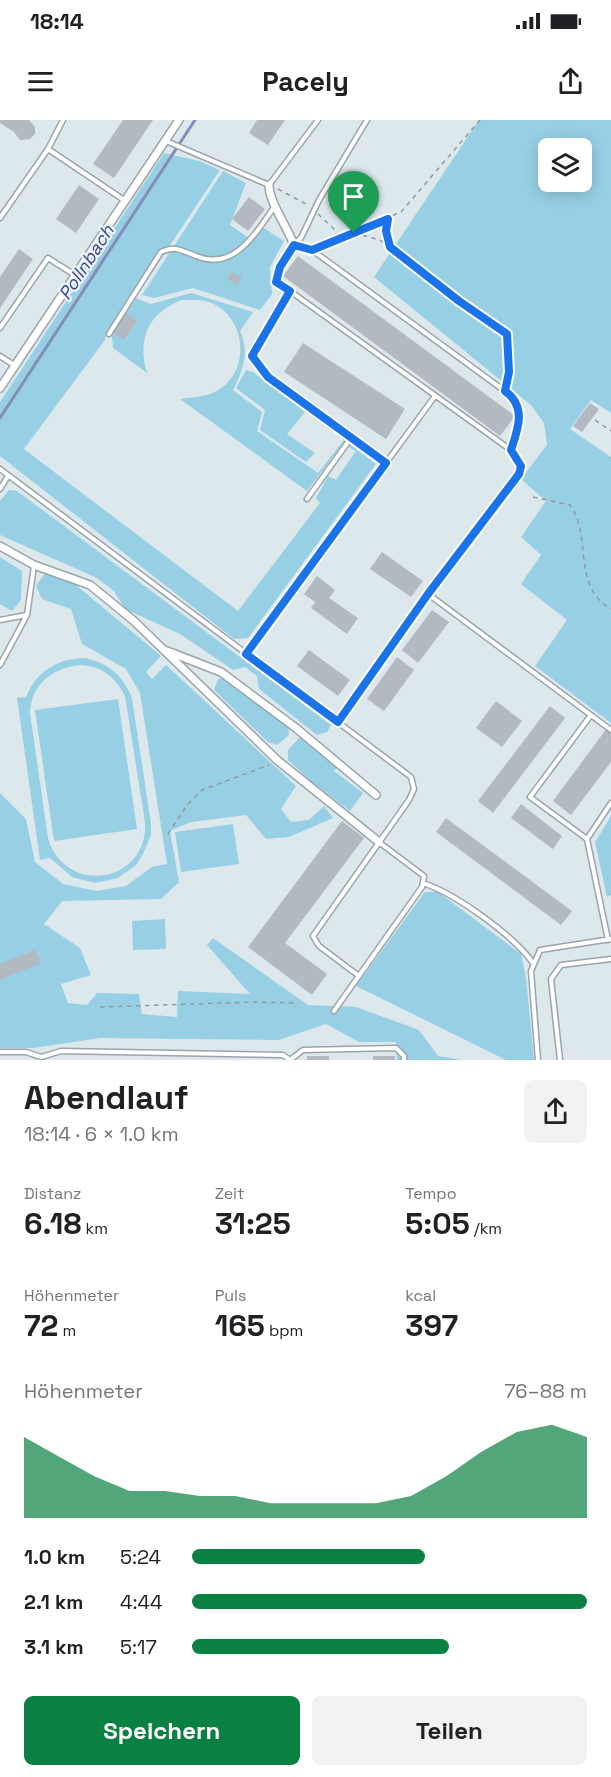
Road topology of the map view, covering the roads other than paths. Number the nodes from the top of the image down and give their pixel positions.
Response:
1 (63, 120) edge
2 (179, 120) edge
3 (318, 120) edge
4 (367, 120) edge
5 (166, 141) junction
6 (48, 148) junction
7 (269, 184) junction
8 (124, 200) junction
9 (275, 206) junction
10 (0, 218) edge
11 (294, 245) junction
12 (75, 275) junction
13 (290, 291) junction
14 (0, 328) edge
15 (109, 334) dead end
16 (0, 356) edge
17 (15, 365) junction
18 (0, 388) edge
19 (435, 396) junction
20 (351, 438) junction
21 (511, 450) junction
22 (386, 463) junction
23 (0, 470) edge
24 (8, 476) junction
25 (0, 489) edge
26 (307, 499) dead end
27 (0, 546) edge
28 (34, 565) junction
29 (428, 594) junction
30 (27, 615) junction
31 (0, 620) edge
32 (162, 648) junction
33 (246, 654) junction
34 (0, 665) edge
35 (591, 715) junction
36 (338, 722) junction
37 (611, 730) edge
38 (376, 795) dead end
39 (611, 803) edge
40 (587, 839) junction
41 (379, 842) junction
42 (423, 883) junction
43 (610, 939) edge
44 (611, 959) edge
45 (534, 964) junction
46 (359, 976) junction
47 (334, 1011) dead end
48 (0, 1052) edge
49 (41, 1058) edge
50 (290, 1060) edge
51 (404, 1060) edge
52 (538, 1060) edge
53 (561, 1060) edge

1 - 6 lane
2 - 5 street
3 - 7 lane
4 - 11 lane
5 - 7 lane
5 - 8 street
6 - 8 lane
6 - 10 lane
7 - 9 street
8 - 12 street
9 - 11 street
9 - 15 lane
11 - 13 street
11 - 21 lane
12 - 14 lane
12 - 17 street
13 - 19 lane
13 - 20 lane
16 - 17 lane
17 - 18 street
19 - 21 lane
19 - 22 lane
20 - 22 lane
20 - 26 lane
21 - 29 lane
22 - 33 lane
23 - 24 lane
24 - 25 lane
24 - 33 lane
27 - 28 street
28 - 30 lane
28 - 32 street
29 - 35 lane
29 - 36 lane
30 - 31 lane
30 - 34 lane
32 - 38 street
32 - 41 street
33 - 36 lane
35 - 37 lane
35 - 40 lane
36 - 41 lane
39 - 40 lane
40 - 43 lane
41 - 42 lane
41 - 46 lane
42 - 45 lane
42 - 46 lane
43 - 45 lane
44 - 53 lane
45 - 52 lane
46 - 47 lane
48 - 49 lane
49 - 50 lane
50 - 51 lane

